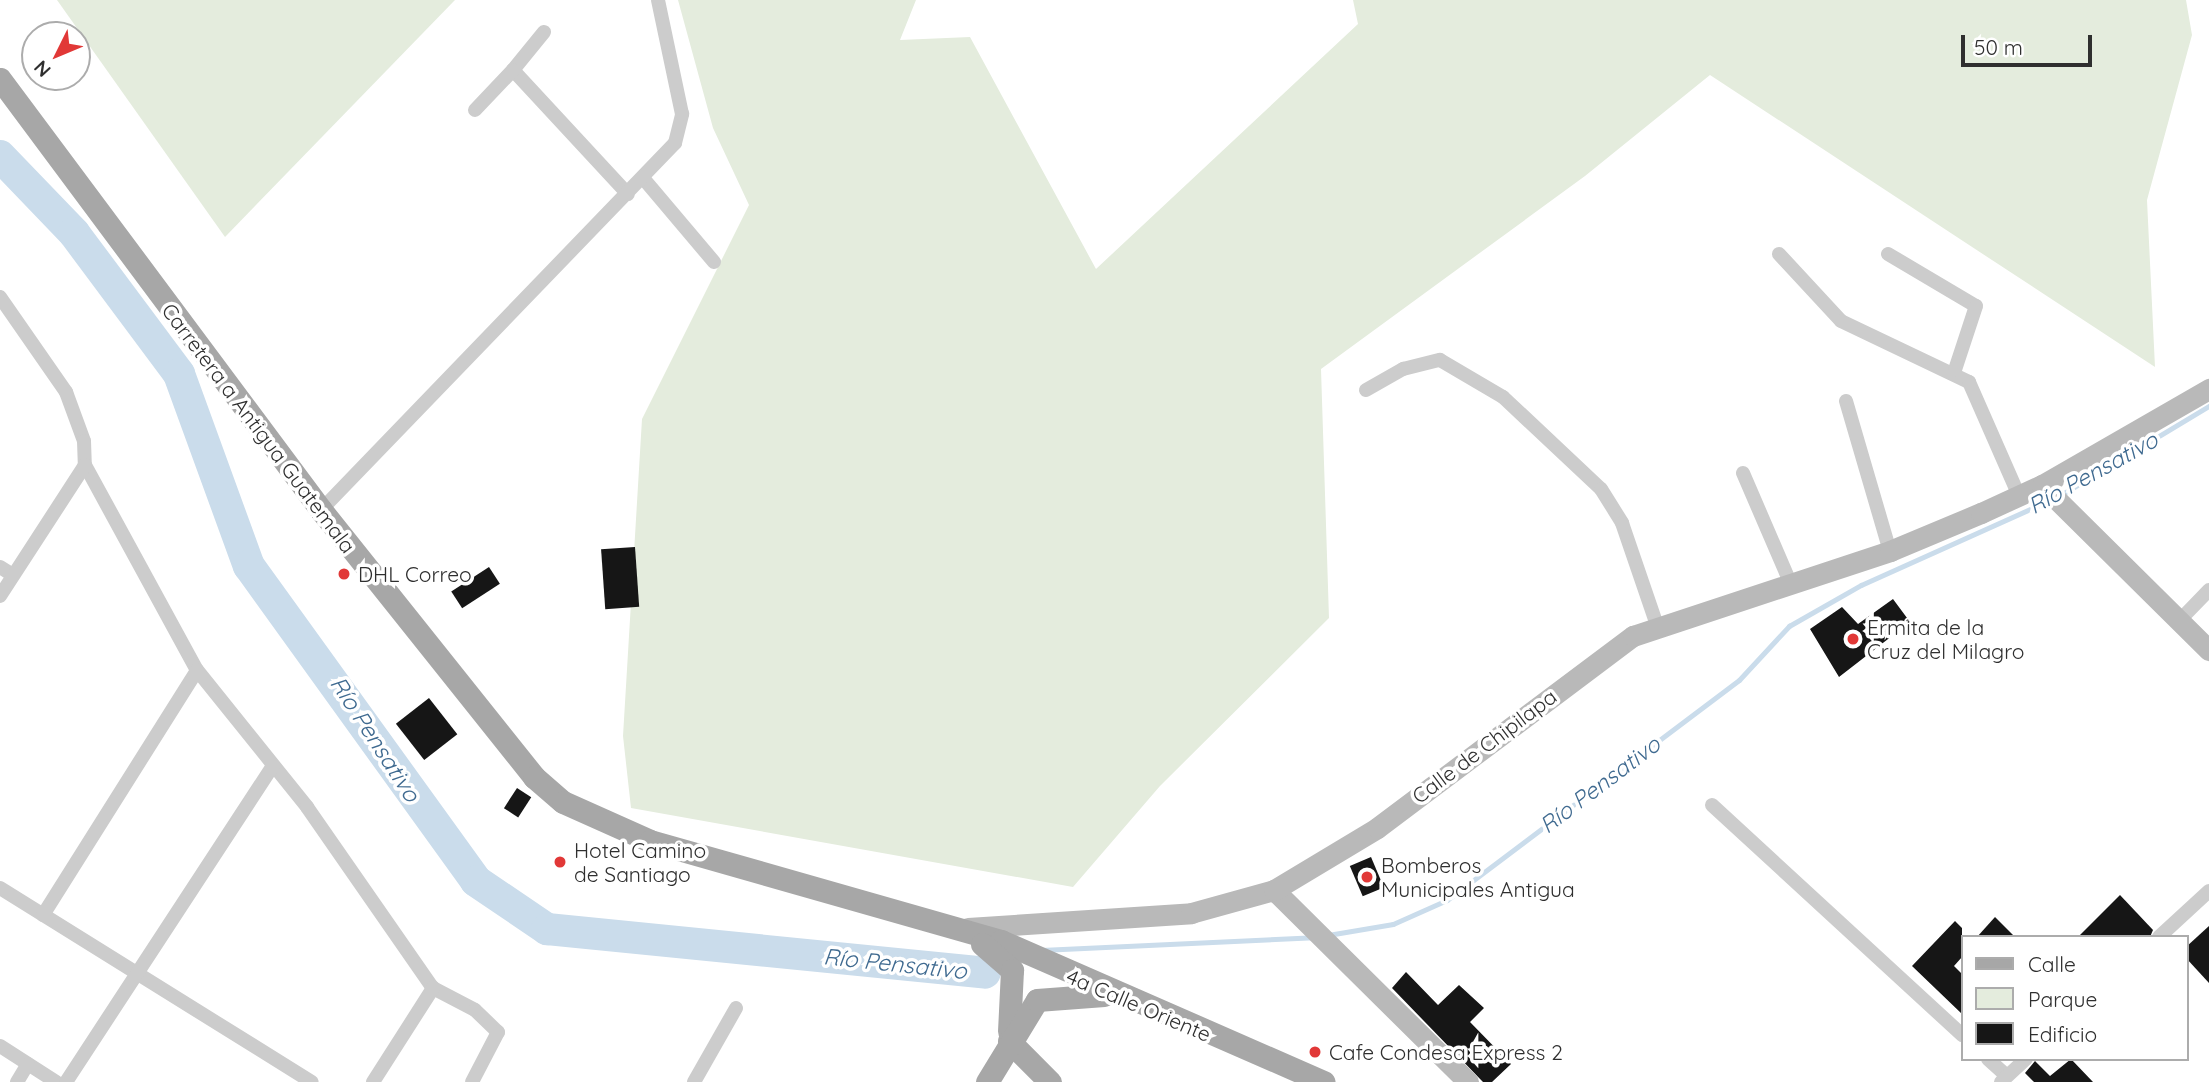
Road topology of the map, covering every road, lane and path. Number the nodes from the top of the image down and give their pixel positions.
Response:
1 (658, 0) edge
2 (544, 32) dead end
3 (513, 70) junction
4 (0, 79) edge
5 (475, 110) dead end
6 (643, 178) junction
7 (628, 194) junction
8 (1779, 254) dead end
9 (1888, 254) dead end
10 (714, 262) dead end
11 (0, 297) edge
12 (1955, 370) junction
13 (2209, 389) edge
14 (1366, 390) dead end
15 (1846, 401) dead end
16 (85, 465) junction
17 (1743, 473) dead end
18 (2047, 490) junction
19 (2010, 500) junction
20 (321, 510) junction
21 (1890, 551) junction
22 (0, 567) edge
23 (13, 575) junction
24 (1790, 582) junction
25 (2209, 590) edge
26 (0, 596) edge
27 (2179, 621) junction
28 (1657, 625) junction
29 (2209, 650) edge
30 (197, 670) junction
31 (273, 766) junction
32 (1712, 805) dead end
33 (0, 888) edge
34 (1274, 890) junction
35 (2209, 891) edge
36 (43, 915) junction
37 (955, 928) junction
38 (2162, 935) edge
39 (1020, 961) junction
40 (136, 974) junction
41 (433, 988) junction
42 (1113, 995) junction
43 (736, 1007) dead end
44 (1960, 1033) edge
45 (1009, 1041) junction
46 (0, 1046) edge
47 (1990, 1061) edge
48 (2023, 1061) edge
49 (28, 1064) junction
50 (2004, 1079) edge
51 (17, 1082) edge
52 (57, 1082) edge
53 (66, 1082) edge
54 (312, 1082) edge
55 (373, 1082) edge
56 (472, 1082) edge
57 (694, 1082) edge
58 (987, 1082) edge
59 (1050, 1082) edge
60 (1323, 1082) edge
61 (1468, 1082) edge

1 - 6 street
2 - 3 street
3 - 5 street
3 - 7 street
4 - 20 main road, Carretera a Antigua Guatemala
6 - 7 street
6 - 10 street
7 - 20 street
8 - 12 street
9 - 12 street
11 - 16 street
12 - 19 street
13 - 18 main road, Calle de Chipilapa
14 - 28 street
15 - 21 street
16 - 23 street
16 - 30 street
17 - 24 street
18 - 19 main road, Calle de Chipilapa
18 - 27 main road
19 - 21 main road, Calle de Chipilapa
20 - 37 main road, Carretera a Antigua Guatemala
21 - 24 main road, Calle de Chipilapa
22 - 23 street
23 - 26 street
24 - 28 main road, Calle de Chipilapa
25 - 27 street
27 - 29 main road
28 - 34 main road, Calle de Chipilapa
30 - 31 street
30 - 36 street
31 - 40 street
31 - 41 street
32 - 44 street
33 - 36 street
34 - 37 main road, Calle de Chipilapa
34 - 61 main road
35 - 38 street
36 - 40 street
37 - 39 main road, Carretera a Antigua Guatemala
39 - 42 main road, 4a Calle Oriente
39 - 45 main road
40 - 53 street
40 - 54 street
41 - 55 street
41 - 56 street
42 - 45 main road
42 - 60 main road, 4a Calle Oriente
43 - 57 street
45 - 58 main road
45 - 59 main road
46 - 49 street
47 - 50 street
48 - 50 street
49 - 51 street
49 - 52 street

